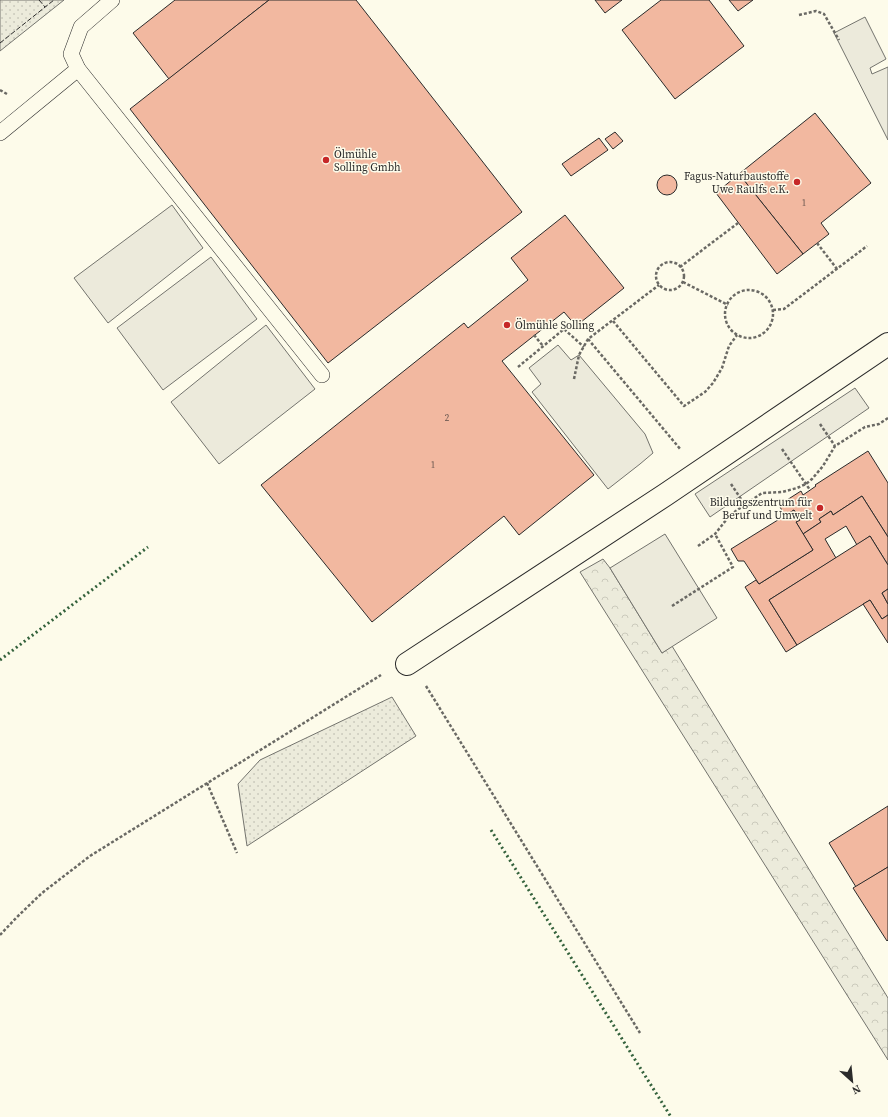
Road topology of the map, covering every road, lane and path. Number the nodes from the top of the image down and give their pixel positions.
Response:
1 (112, 0) edge
2 (799, 15) dead end
3 (839, 40) dead end
4 (78, 69) junction
5 (0, 133) edge
6 (738, 223) dead end
7 (817, 244) dead end
8 (867, 246) dead end
9 (680, 267) junction
10 (837, 269) junction
11 (683, 282) junction
12 (660, 285) junction
13 (728, 304) junction
14 (773, 310) junction
15 (613, 321) junction
16 (534, 335) dead end
17 (737, 335) junction
18 (588, 339) junction
19 (888, 344) edge
20 (543, 346) junction
21 (584, 347) junction
22 (518, 367) dead end
23 (322, 376) dead end
24 (574, 379) dead end
25 (888, 418) edge
26 (767, 426) junction
27 (698, 473) junction
28 (806, 484) junction
29 (810, 490) dead end
30 (715, 534) junction
31 (698, 546) dead end
32 (672, 606) dead end
33 (409, 663) junction
34 (207, 783) junction
35 (237, 853) dead end
36 (0, 935) edge
37 (640, 1033) dead end

1 - 4 lane
2 - 3 path
4 - 5 lane
4 - 23 lane
6 - 9 path
7 - 10 path
8 - 10 path
9 - 11 path
9 - 12 path
10 - 14 path
11 - 12 path
11 - 13 path
12 - 15 path
13 - 14 path
13 - 17 path
14 - 17 path
15 - 17 path
15 - 18 path
16 - 20 path
18 - 21 path
18 - 27 path
19 - 26 street
20 - 21 path
20 - 22 path
21 - 24 path
25 - 28 path
26 - 27 street
26 - 28 path
27 - 33 street
28 - 29 path
28 - 30 path
30 - 31 path
30 - 32 path
33 - 34 path
33 - 37 path
34 - 35 path
34 - 36 path

